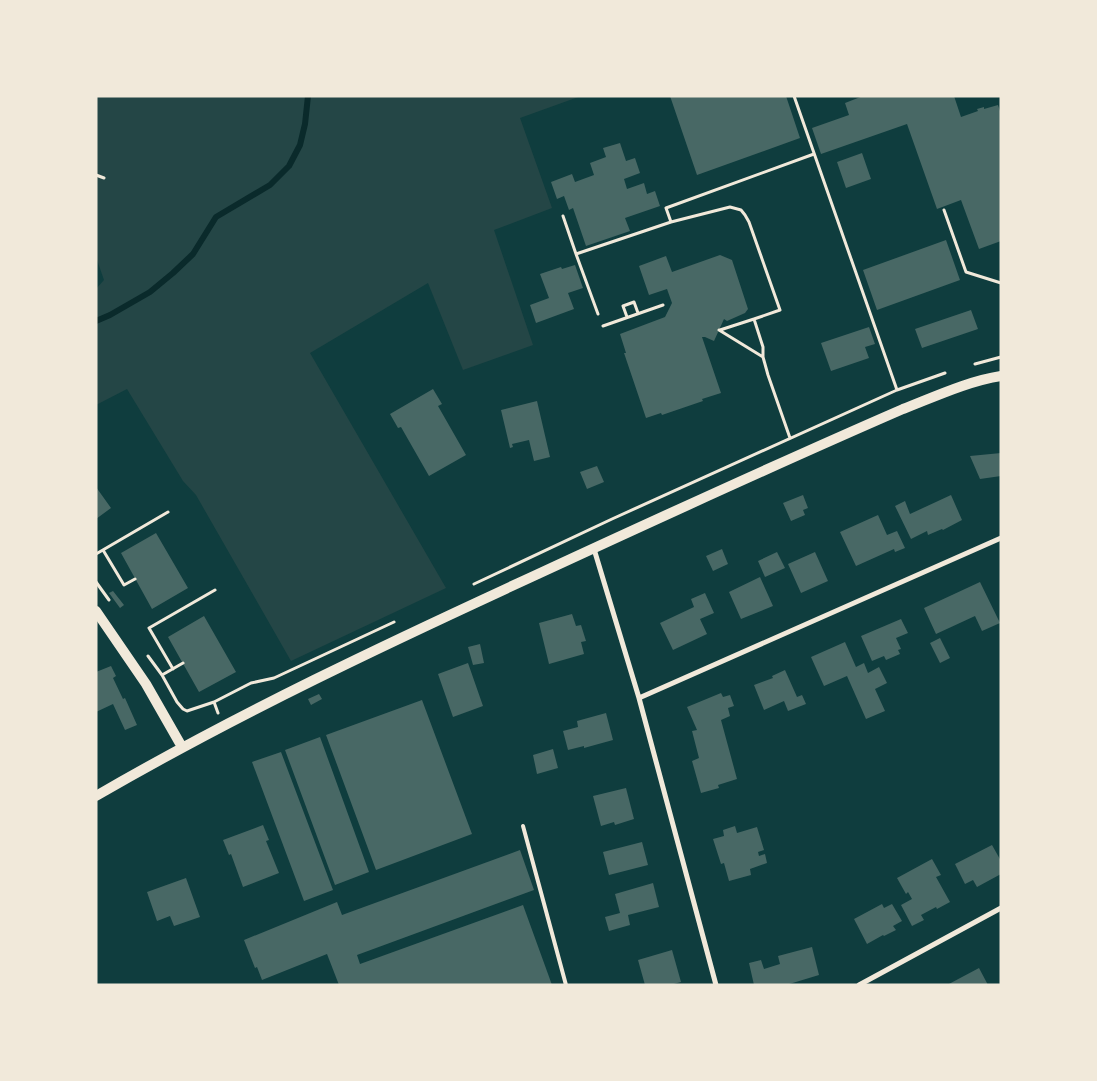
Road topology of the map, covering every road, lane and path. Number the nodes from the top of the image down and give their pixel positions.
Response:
1 (794, 96) edge
2 (814, 154) junction
3 (96, 175) edge
4 (104, 178) dead end
5 (944, 210) dead end
6 (563, 216) dead end
7 (671, 222) junction
8 (576, 254) junction
9 (1001, 283) edge
10 (662, 305) dead end
11 (638, 313) junction
12 (598, 314) dead end
13 (627, 317) junction
14 (754, 319) junction
15 (603, 326) dead end
16 (763, 357) junction
17 (1001, 376) edge
18 (790, 438) junction
19 (168, 512) dead end
20 (1001, 538) edge
21 (594, 548) junction
22 (103, 550) junction
23 (96, 554) edge
24 (135, 579) dead end
25 (96, 582) edge
26 (468, 587) dead end
27 (216, 590) dead end
28 (113, 606) dead end
29 (96, 611) edge
30 (397, 620) dead end
31 (146, 653) dead end
32 (183, 664) dead end
33 (173, 669) junction
34 (162, 674) junction
35 (639, 698) junction
36 (182, 747) junction
37 (96, 796) edge
38 (523, 826) dead end
39 (1001, 908) edge
40 (566, 985) edge
41 (716, 985) edge
42 (859, 985) edge

1 - 2 path
2 - 7 path
2 - 18 path
3 - 4 path
5 - 9 path
6 - 8 path
7 - 8 path
7 - 14 path
8 - 12 path
10 - 11 path
11 - 13 path
11 - 13 path
13 - 15 path
14 - 16 path
14 - 16 path
16 - 18 path
17 - 21 main road
18 - 26 path
19 - 22 path
20 - 35 street
21 - 35 street
21 - 36 main road
22 - 23 path
22 - 24 path
25 - 28 path
27 - 33 path
29 - 36 main road
30 - 34 path
31 - 34 path
32 - 33 path
33 - 34 path
35 - 41 street
36 - 37 main road
38 - 40 lane
39 - 42 street

